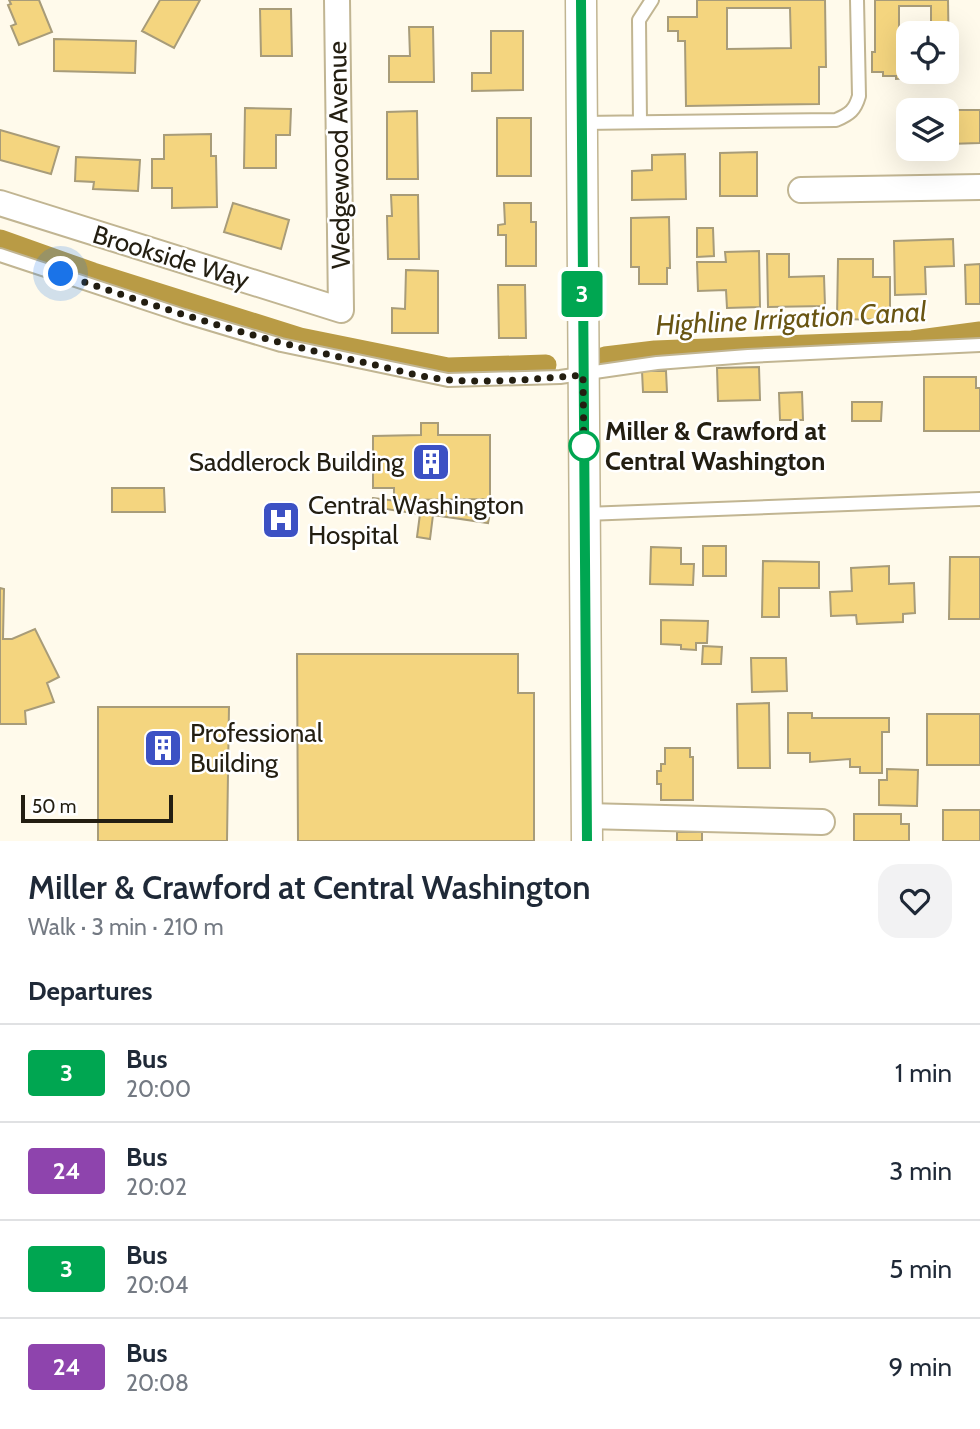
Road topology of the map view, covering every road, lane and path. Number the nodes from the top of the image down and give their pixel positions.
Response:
1 (337, 0) edge
2 (581, 0) edge
3 (652, 0) edge
4 (857, 0) edge
5 (640, 122) junction
6 (581, 123) junction
7 (980, 187) edge
8 (802, 190) dead end
9 (0, 203) edge
10 (0, 255) edge
11 (341, 310) joint
12 (980, 345) edge
13 (583, 364) junction
14 (980, 499) edge
15 (584, 514) junction
16 (822, 822) dead end
17 (587, 828) edge

1 - 11 street, Wedgewood Avenue
2 - 6 street
3 - 5 lane
4 - 5 lane
5 - 6 lane
6 - 13 street
7 - 8 street
9 - 11 street, Brookside Way
10 - 13 lane
12 - 13 lane
13 - 15 street
14 - 15 lane
15 - 17 street
16 - 17 street

